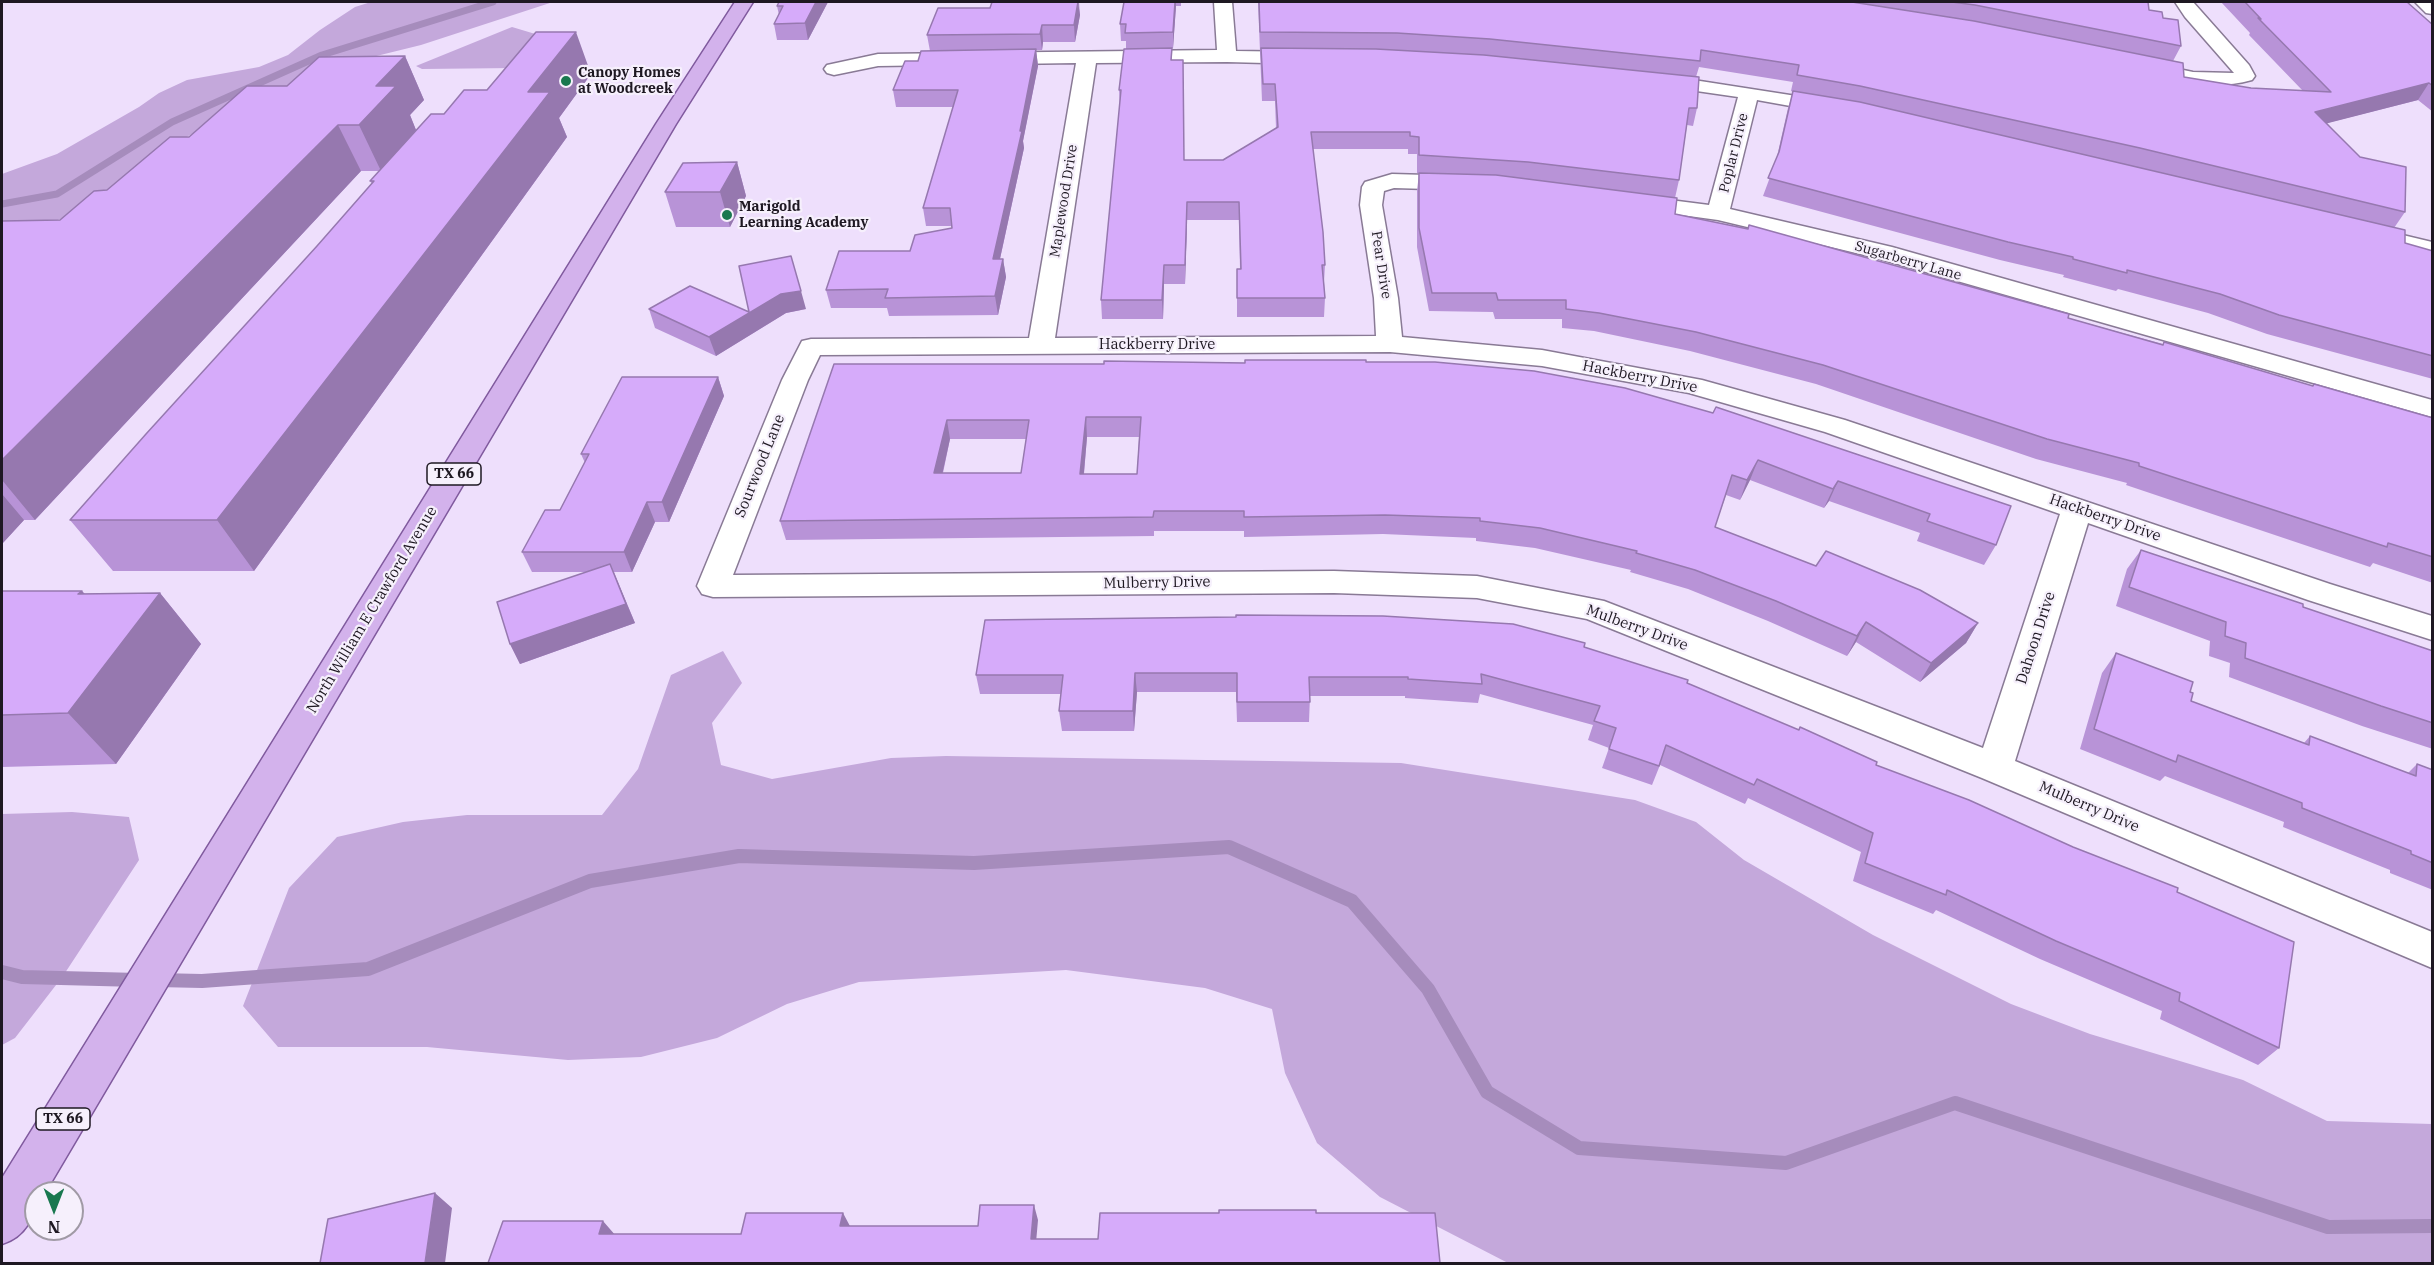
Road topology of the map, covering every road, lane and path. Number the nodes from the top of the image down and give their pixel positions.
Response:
1 (744, 2) edge
2 (1223, 2) edge
3 (2184, 2) edge
4 (2423, 2) edge
5 (2433, 2) edge
6 (2433, 9) edge
7 (1227, 56) junction
8 (1088, 57) junction
9 (1320, 58) edge
10 (2124, 63) edge
11 (834, 69) dead end
12 (1641, 79) edge
13 (1749, 93) junction
14 (1854, 111) edge
15 (1482, 184) edge
16 (1614, 200) edge
17 (1718, 213) junction
18 (2343, 227) edge
19 (2433, 249) edge
20 (1390, 344) junction
21 (1041, 345) junction
22 (811, 348) joint
23 (2433, 409) edge
24 (2078, 508) junction
25 (713, 586) joint
26 (2433, 628) edge
27 (1995, 768) junction
28 (2433, 950) edge
29 (2, 1221) edge

1 - 29 main road, North William E Crawford Avenue / TX 66
2 - 7 street
3 - 10 street
4 - 5 street
4 - 6 street
7 - 8 street
7 - 9 street
8 - 11 street
8 - 21 street, Maplewood Drive
12 - 13 street
13 - 14 street
13 - 17 street, Poplar Drive
15 - 20 street, Pear Drive
16 - 17 street, Sugarberry Lane
17 - 23 street, Sugarberry Lane
18 - 19 street
20 - 21 street, Hackberry Drive
20 - 24 street, Hackberry Drive
21 - 22 street, Hackberry Drive
22 - 25 street, Sourwood Lane
24 - 26 street, Hackberry Drive
24 - 27 street, Dahoon Drive
25 - 27 street, Mulberry Drive
27 - 28 street, Mulberry Drive

